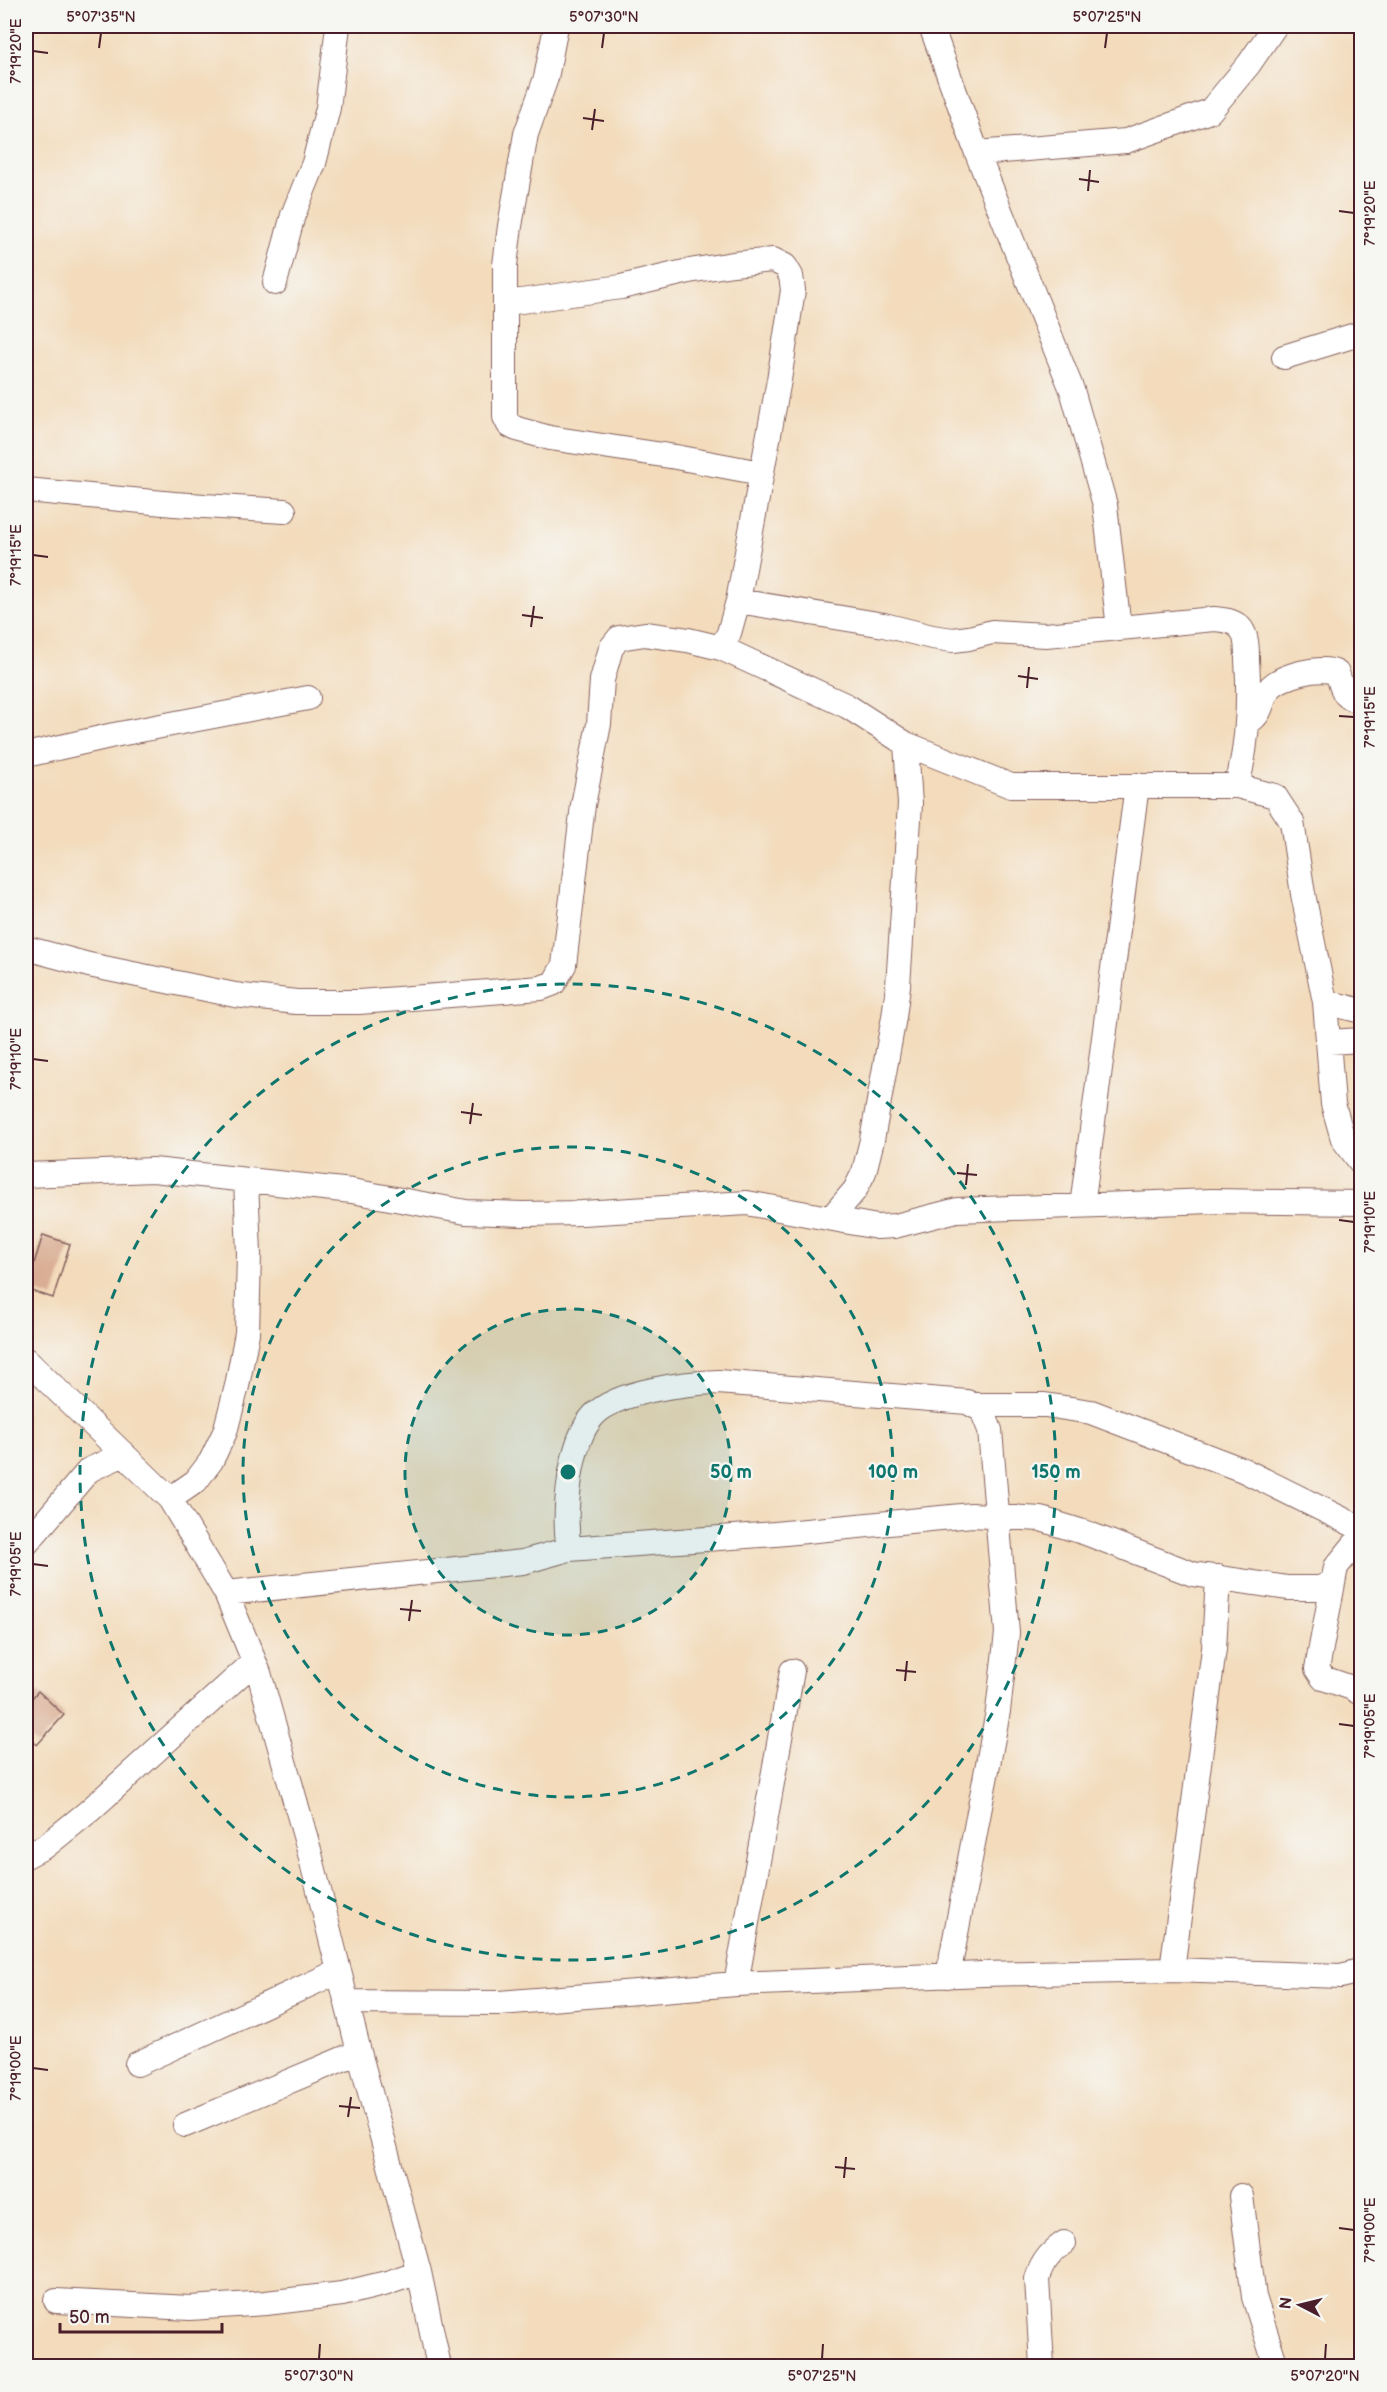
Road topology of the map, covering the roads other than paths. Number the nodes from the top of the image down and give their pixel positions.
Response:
1 (338, 26) edge
2 (556, 26) edge
3 (931, 26) edge
4 (1275, 26) edge
5 (977, 153) junction
6 (275, 282) dead end
7 (507, 303) junction
8 (1362, 333) edge
9 (1284, 357) dead end
10 (761, 473) junction
11 (26, 490) edge
12 (284, 511) dead end
13 (738, 600) junction
14 (1119, 629) junction
15 (721, 648) junction
16 (308, 698) dead end
17 (1362, 700) edge
18 (1248, 722) junction
19 (906, 744) junction
20 (26, 756) edge
21 (1137, 785) junction
22 (1237, 786) junction
23 (26, 948) edge
24 (1325, 1002) junction
25 (1362, 1011) edge
26 (1362, 1040) edge
27 (1329, 1042) junction
28 (1362, 1164) edge
29 (26, 1175) edge
30 (246, 1180) junction
31 (1362, 1203) edge
32 (1082, 1206) junction
33 (831, 1218) junction
34 (26, 1360) edge
35 (975, 1406) junction
36 (96, 1427) junction
37 (124, 1454) junction
38 (89, 1470) junction
39 (170, 1499) junction
40 (998, 1516) junction
41 (1362, 1529) edge
42 (1362, 1541) edge
43 (26, 1544) edge
44 (569, 1549) junction
45 (1218, 1577) junction
46 (1333, 1582) junction
47 (226, 1593) junction
48 (254, 1662) junction
49 (792, 1671) dead end
50 (1362, 1694) edge
51 (26, 1856) edge
52 (1172, 1970) junction
53 (1362, 1970) edge
54 (339, 1971) junction
55 (948, 1976) junction
56 (736, 1984) junction
57 (346, 2002) junction
58 (359, 2052) junction
59 (137, 2064) dead end
60 (185, 2125) dead end
61 (1241, 2196) dead end
62 (1064, 2243) dead end
63 (419, 2272) junction
64 (56, 2301) dead end
65 (439, 2367) edge
66 (1042, 2367) edge
67 (1276, 2367) edge

1 - 6 street
2 - 7 street
3 - 5 street
4 - 5 street
5 - 14 street
7 - 10 street
7 - 10 street
8 - 9 street
10 - 13 street
11 - 12 street
13 - 14 street
13 - 15 street
14 - 18 street
15 - 19 street
15 - 23 street
16 - 20 street
17 - 18 street
18 - 22 street
19 - 21 street
19 - 33 street
21 - 22 street
21 - 32 street
22 - 24 street
24 - 25 street
24 - 27 street
26 - 27 street
27 - 28 street
29 - 30 street
30 - 33 street
30 - 39 street
31 - 32 street
32 - 33 street
34 - 36 street
35 - 40 street
35 - 41 street
35 - 44 street
36 - 37 street
36 - 38 street
37 - 38 street
37 - 39 street
38 - 43 street
39 - 47 street
40 - 44 street
40 - 45 street
40 - 55 street
42 - 46 street
44 - 47 street
45 - 46 street
45 - 52 street
46 - 50 street
47 - 48 street
48 - 51 street
48 - 54 street
49 - 56 street
52 - 53 street
52 - 55 street
54 - 57 street
54 - 59 street
55 - 56 street
56 - 57 street
57 - 58 street
58 - 60 street
58 - 63 street
61 - 67 street
62 - 66 street
63 - 64 street
63 - 65 street

